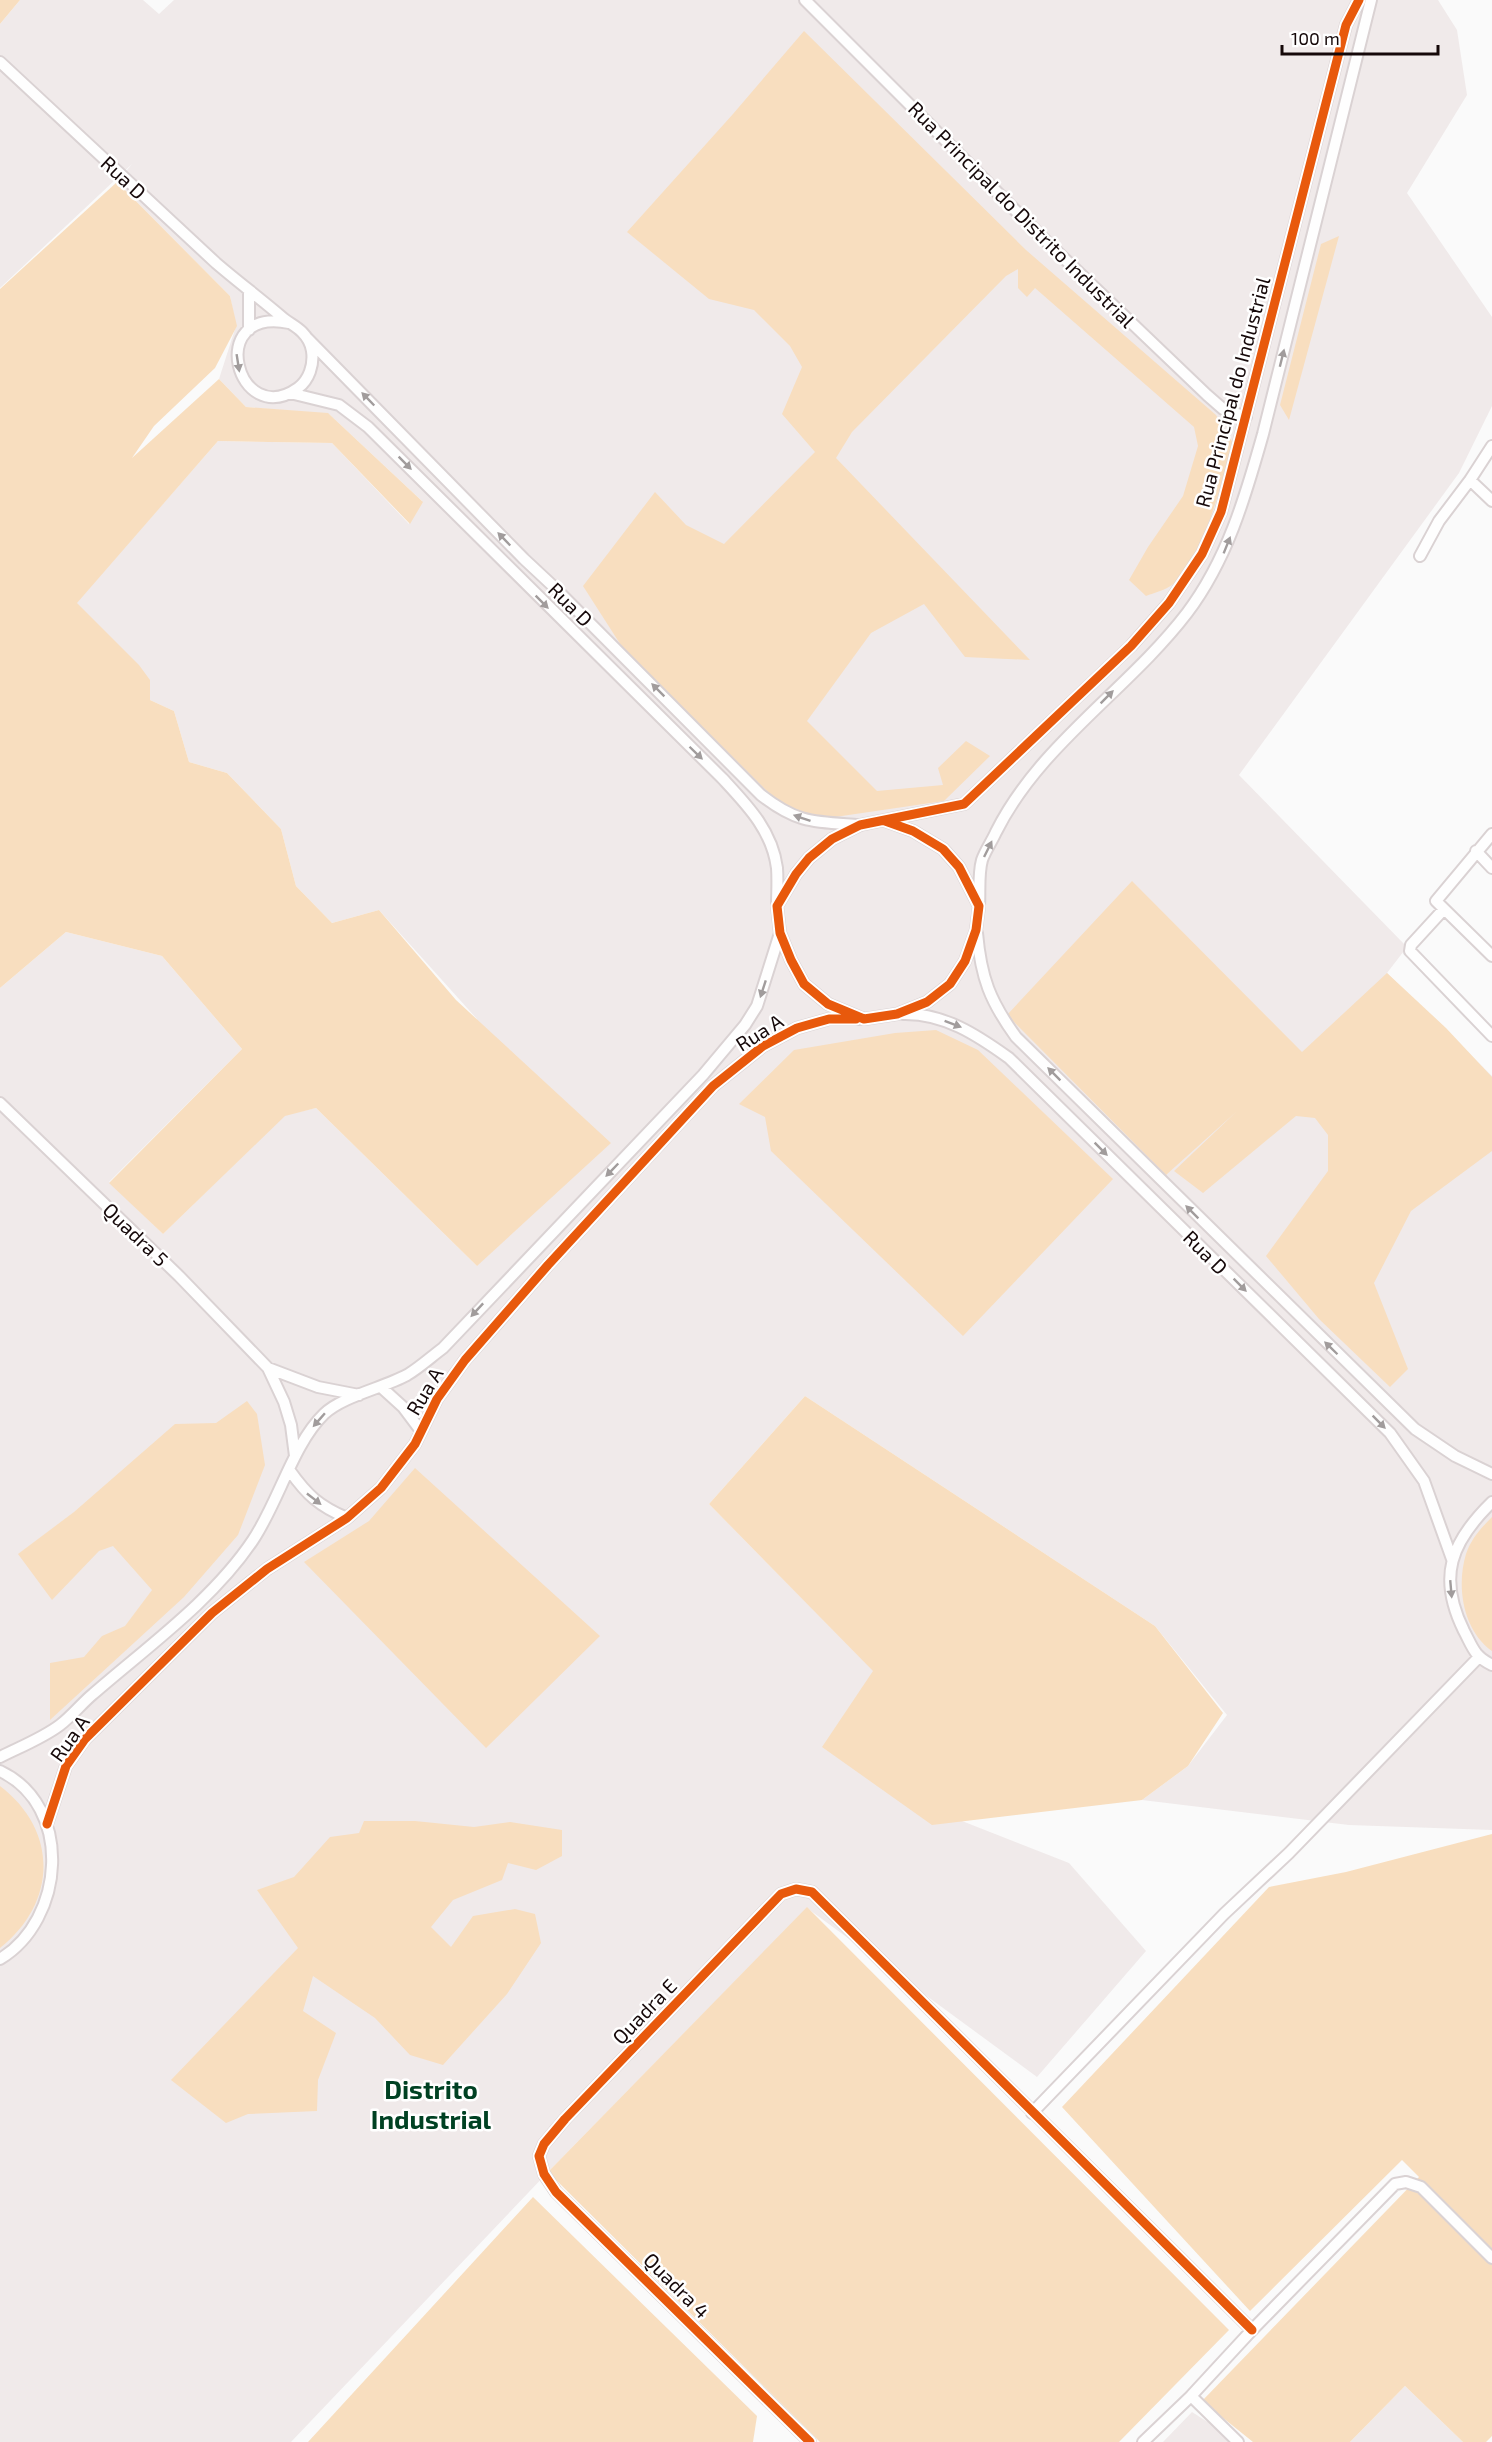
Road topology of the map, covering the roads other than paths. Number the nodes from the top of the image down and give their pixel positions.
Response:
1 (805, 0) edge
2 (1359, 0) edge
3 (1371, 0) edge
4 (1346, 25) junction
5 (1366, 26) junction
6 (0, 62) edge
7 (249, 291) junction
8 (289, 323) junction
9 (249, 330) junction
10 (307, 338) junction
11 (290, 393) junction
12 (1246, 417) junction
13 (1492, 446) edge
14 (1470, 480) junction
15 (1492, 501) edge
16 (1420, 556) dead end
17 (524, 559) junction
18 (515, 572) junction
19 (1169, 603) junction
20 (1186, 614) junction
21 (885, 820) junction
22 (860, 825) junction
23 (1492, 834) edge
24 (1476, 851) junction
25 (1492, 868) edge
26 (777, 906) junction
27 (979, 906) junction
28 (1444, 909) junction
29 (976, 930) junction
30 (780, 933) junction
31 (1492, 956) edge
32 (897, 1014) junction
33 (864, 1019) junction
34 (1492, 1036) edge
35 (0, 1103) edge
36 (629, 1151) junction
37 (642, 1162) junction
38 (1278, 1296) junction
39 (1265, 1310) junction
40 (268, 1368) junction
41 (381, 1387) junction
42 (359, 1395) junction
43 (421, 1431) junction
44 (295, 1456) junction
45 (290, 1471) junction
46 (1492, 1473) edge
47 (1492, 1502) edge
48 (347, 1518) junction
49 (1452, 1559) junction
50 (1478, 1658) junction
51 (1492, 1665) edge
52 (0, 1757) edge
53 (0, 1770) edge
54 (47, 1824) junction
55 (0, 1959) edge
56 (1032, 2113) junction
57 (544, 2144) joint
58 (1492, 2258) edge
59 (1252, 2330) junction
60 (1191, 2396) junction
61 (810, 2442) edge
62 (1143, 2442) edge
63 (1238, 2442) edge

1 - 12 street, Rua Principal do Distrito Industrial
2 - 4 street, Rua Principal do Industrial
3 - 5 street, Rua Principal do Industrial
4 - 5 street
4 - 12 street, Rua Principal do Industrial
20 -> 5 street, Rua Principal do Industrial
6 - 7 street, Rua D
7 - 8 street, Rua D
7 - 9 street
8 - 9 street
8 - 10 street
9 -> 11 street
10 - 11 street
17 -> 10 street, Rua D
11 -> 18 street, Rua D
12 - 19 street, Rua Principal do Industrial
13 - 14 street
14 - 15 street
14 - 16 street
17 - 18 street
22 -> 17 street, Rua D
18 -> 26 street, Rua D
19 - 20 street
19 - 21 street, Rua Principal do Industrial
27 -> 20 street, Rua Principal do Industrial
21 - 22 street
21 - 27 street
22 - 26 street
23 - 24 street
24 - 25 street
24 - 28 street
26 - 30 street
27 - 29 street
28 - 31 street
28 - 34 street
29 - 32 street
38 -> 29 street, Rua D
30 - 33 street
30 -> 36 street, Rua A
32 - 33 street
32 -> 39 street, Rua D
33 - 37 street, Rua A
35 - 40 street, Quadra 5
36 - 37 street
36 -> 41 street, Rua A
37 - 43 street, Rua A
38 - 39 street
46 -> 38 street, Rua D
39 -> 49 street, Rua D
40 - 42 street, Quadra 5
40 - 44 street, Quadra 5
41 - 42 street, Rua A
41 - 43 street
42 -> 44 street, Rua A
43 - 48 street, Rua A
44 - 45 street, Rua A
45 -> 48 street
45 - 52 street, Rua A
47 - 49 street
48 - 54 street, Rua A
49 -> 50 street
50 - 51 street
50 - 56 street
53 - 54 street
54 - 55 street
56 - 57 street, Quadra E
56 - 59 street, Quadra E
57 - 61 street, Quadra 4
58 - 59 street
59 - 60 street
60 - 62 street
60 - 63 street

